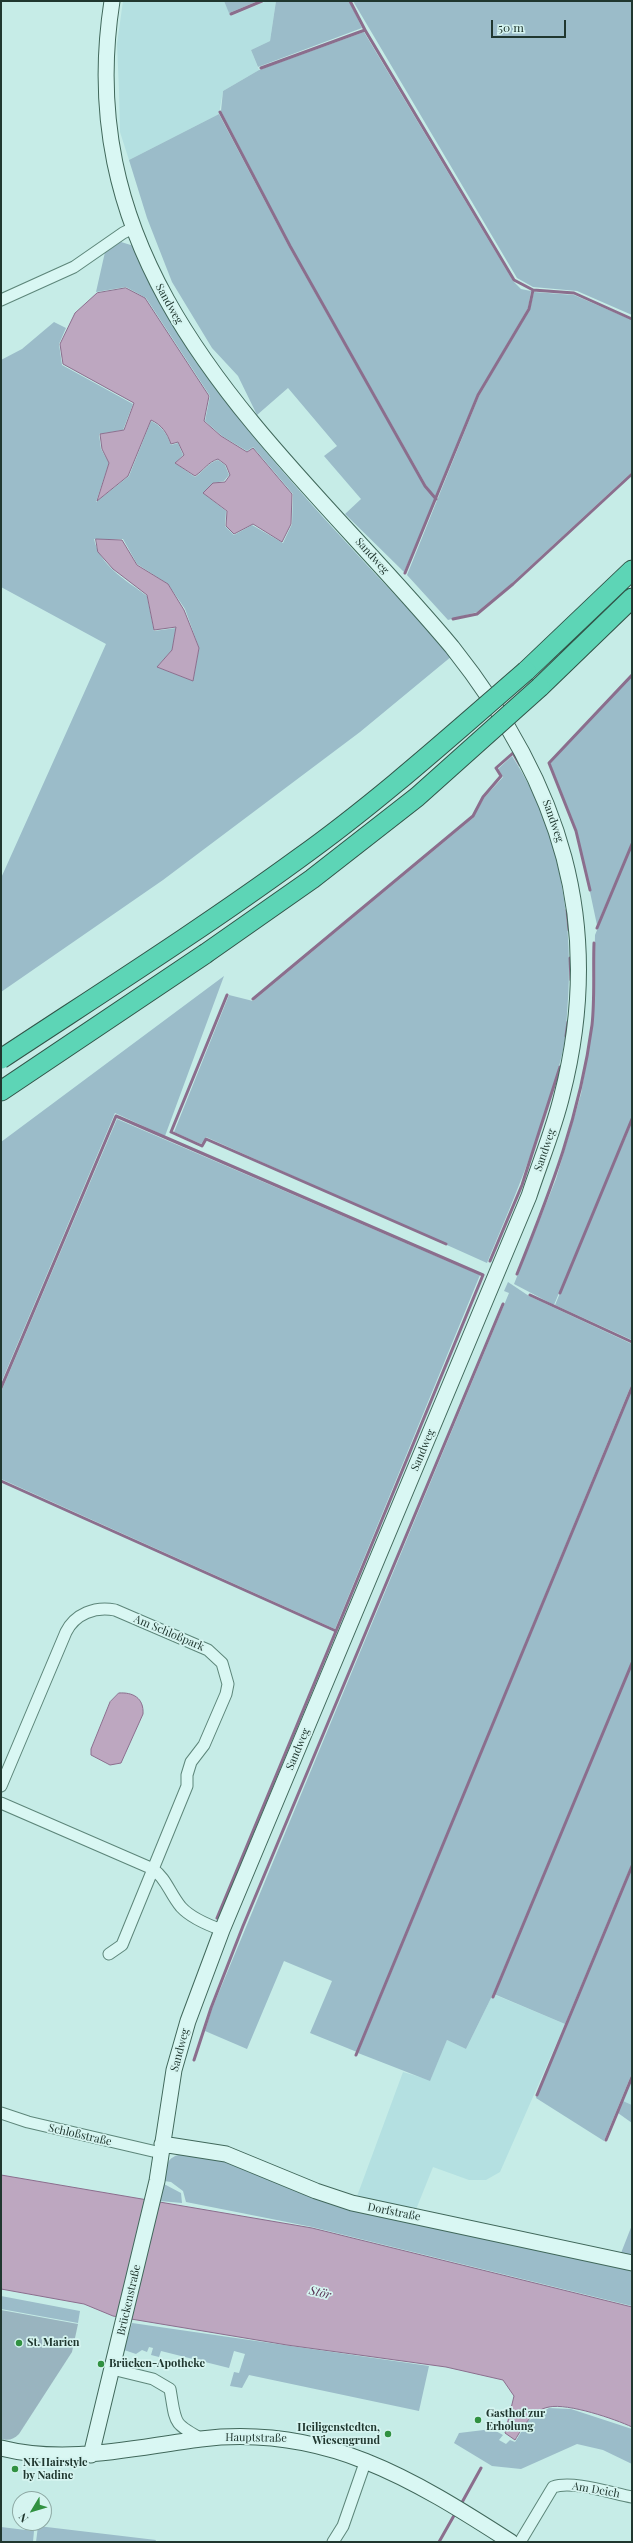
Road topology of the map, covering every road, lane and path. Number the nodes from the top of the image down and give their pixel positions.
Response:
1 (112, 1) edge
2 (133, 228) junction
3 (1, 300) edge
4 (632, 570) edge
5 (632, 598) edge
6 (1, 1059) edge
7 (1, 1091) edge
8 (1, 1786) edge
9 (1, 1803) edge
10 (153, 1869) junction
11 (222, 1930) junction
12 (110, 1954) dead end
13 (1, 2113) edge
14 (161, 2148) junction
15 (632, 2263) edge
16 (112, 2368) junction
17 (202, 2439) junction
18 (1, 2448) edge
19 (91, 2455) junction
20 (366, 2460) junction
21 (632, 2497) edge
22 (332, 2542) edge
23 (511, 2542) edge
24 (520, 2542) edge

1 - 2 street, Sandweg
2 - 3 street
2 - 11 street, Sandweg
4 - 6 highway, bridge
5 - 7 highway, bridge
8 - 10 street, Am Schloßpark
9 - 10 street
10 - 11 street
10 - 12 street, Am Schloßpark
11 - 14 street, Sandweg
13 - 14 street, Schloßstraße
14 - 15 street, Dorfstraße
14 - 16 street, Brückenstraße
16 - 17 street
16 - 19 street, Brückenstraße
17 - 19 street, Hauptstraße
17 - 20 street, Hauptstraße
18 - 19 street, Hauptstraße
20 - 22 street
20 - 23 street, Hauptstraße
21 - 24 street, Am Deich

